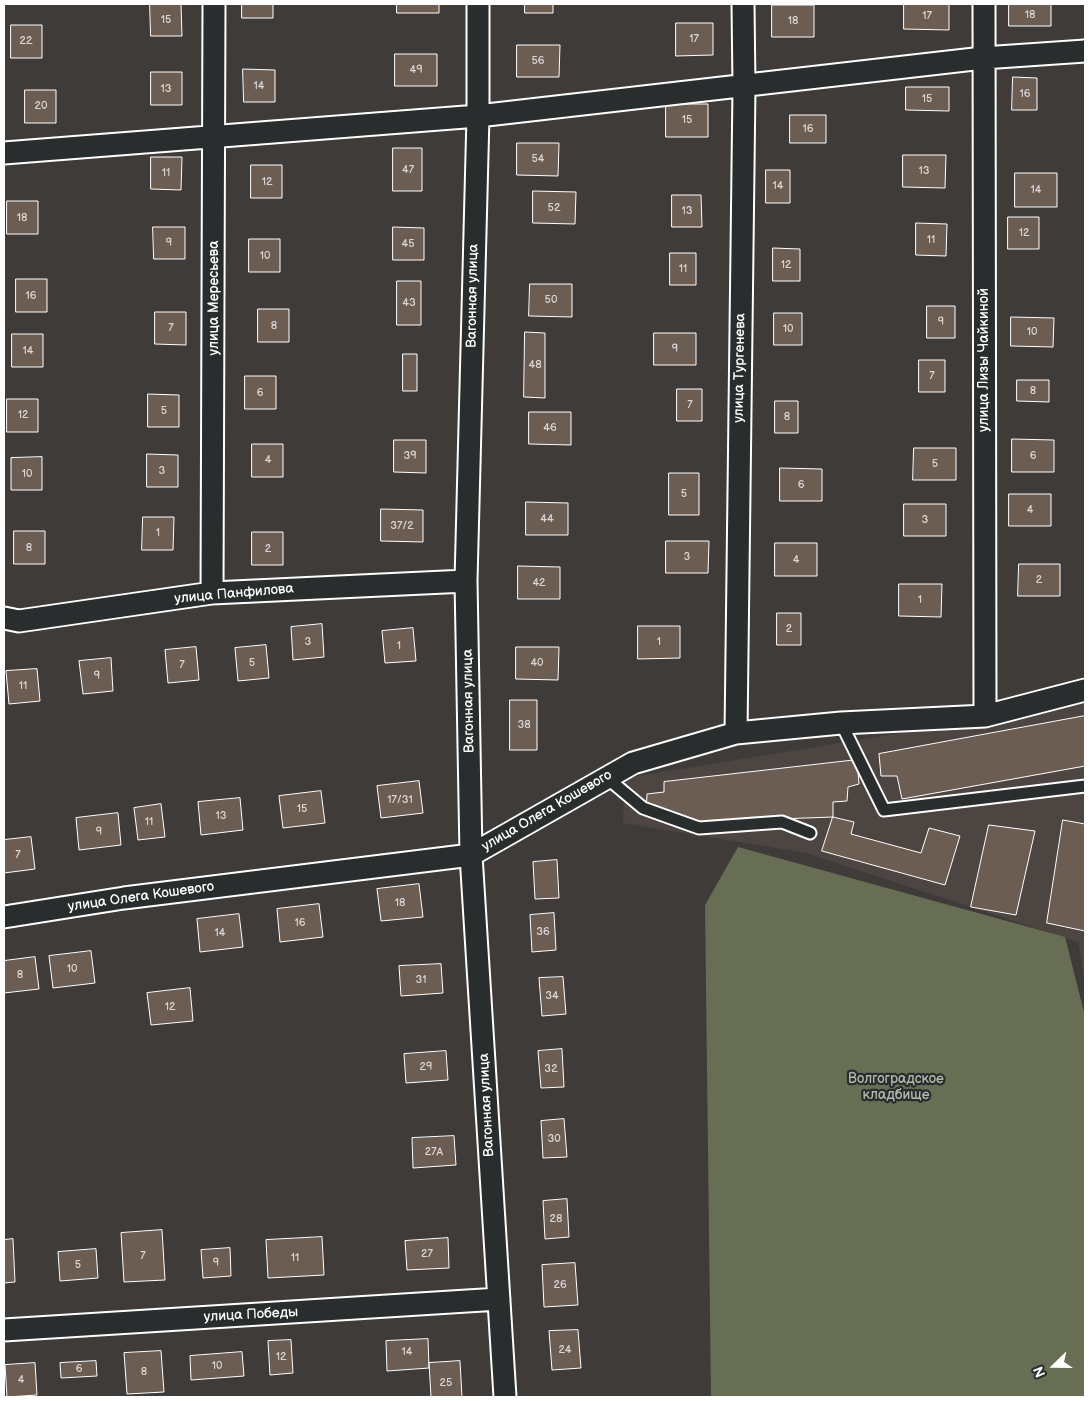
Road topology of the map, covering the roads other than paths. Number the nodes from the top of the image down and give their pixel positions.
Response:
1 (214, 4) edge
2 (478, 4) edge
3 (743, 4) edge
4 (984, 4) edge
5 (1085, 51) edge
6 (983, 58) junction
7 (744, 87) junction
8 (478, 116) junction
9 (215, 136) junction
10 (4, 153) edge
11 (466, 581) junction
12 (212, 593) junction
13 (4, 618) edge
14 (1085, 690) edge
15 (985, 716) junction
16 (841, 723) junction
17 (736, 733) junction
18 (606, 777) junction
19 (1085, 786) edge
20 (810, 833) dead end
21 (471, 854) junction
22 (4, 917) edge
23 (498, 1300) junction
24 (4, 1330) edge
25 (505, 1397) edge

1 - 9 street, улица Мересьева
2 - 8 street, Вагонная улица
3 - 7 street, улица Тургенева
4 - 6 street, улица Лизы Чайкиной
5 - 6 street
6 - 7 street
6 - 15 street, улица Лизы Чайкиной
7 - 8 street
7 - 17 street, улица Тургенева
8 - 9 street
8 - 11 street, Вагонная улица
9 - 10 street
9 - 12 street, улица Мересьева
11 - 12 street, улица Панфилова
11 - 21 street, Вагонная улица
12 - 13 street, улица Панфилова
14 - 15 street, улица Олега Кошевого
15 - 16 street, улица Олега Кошевого
16 - 17 street, улица Олега Кошевого
16 - 19 lane
17 - 18 street, улица Олега Кошевого
18 - 20 lane
18 - 21 street, улица Олега Кошевого
21 - 22 street, улица Олега Кошевого
21 - 23 street, Вагонная улица
23 - 24 street, улица Победы
23 - 25 street, Вагонная улица

